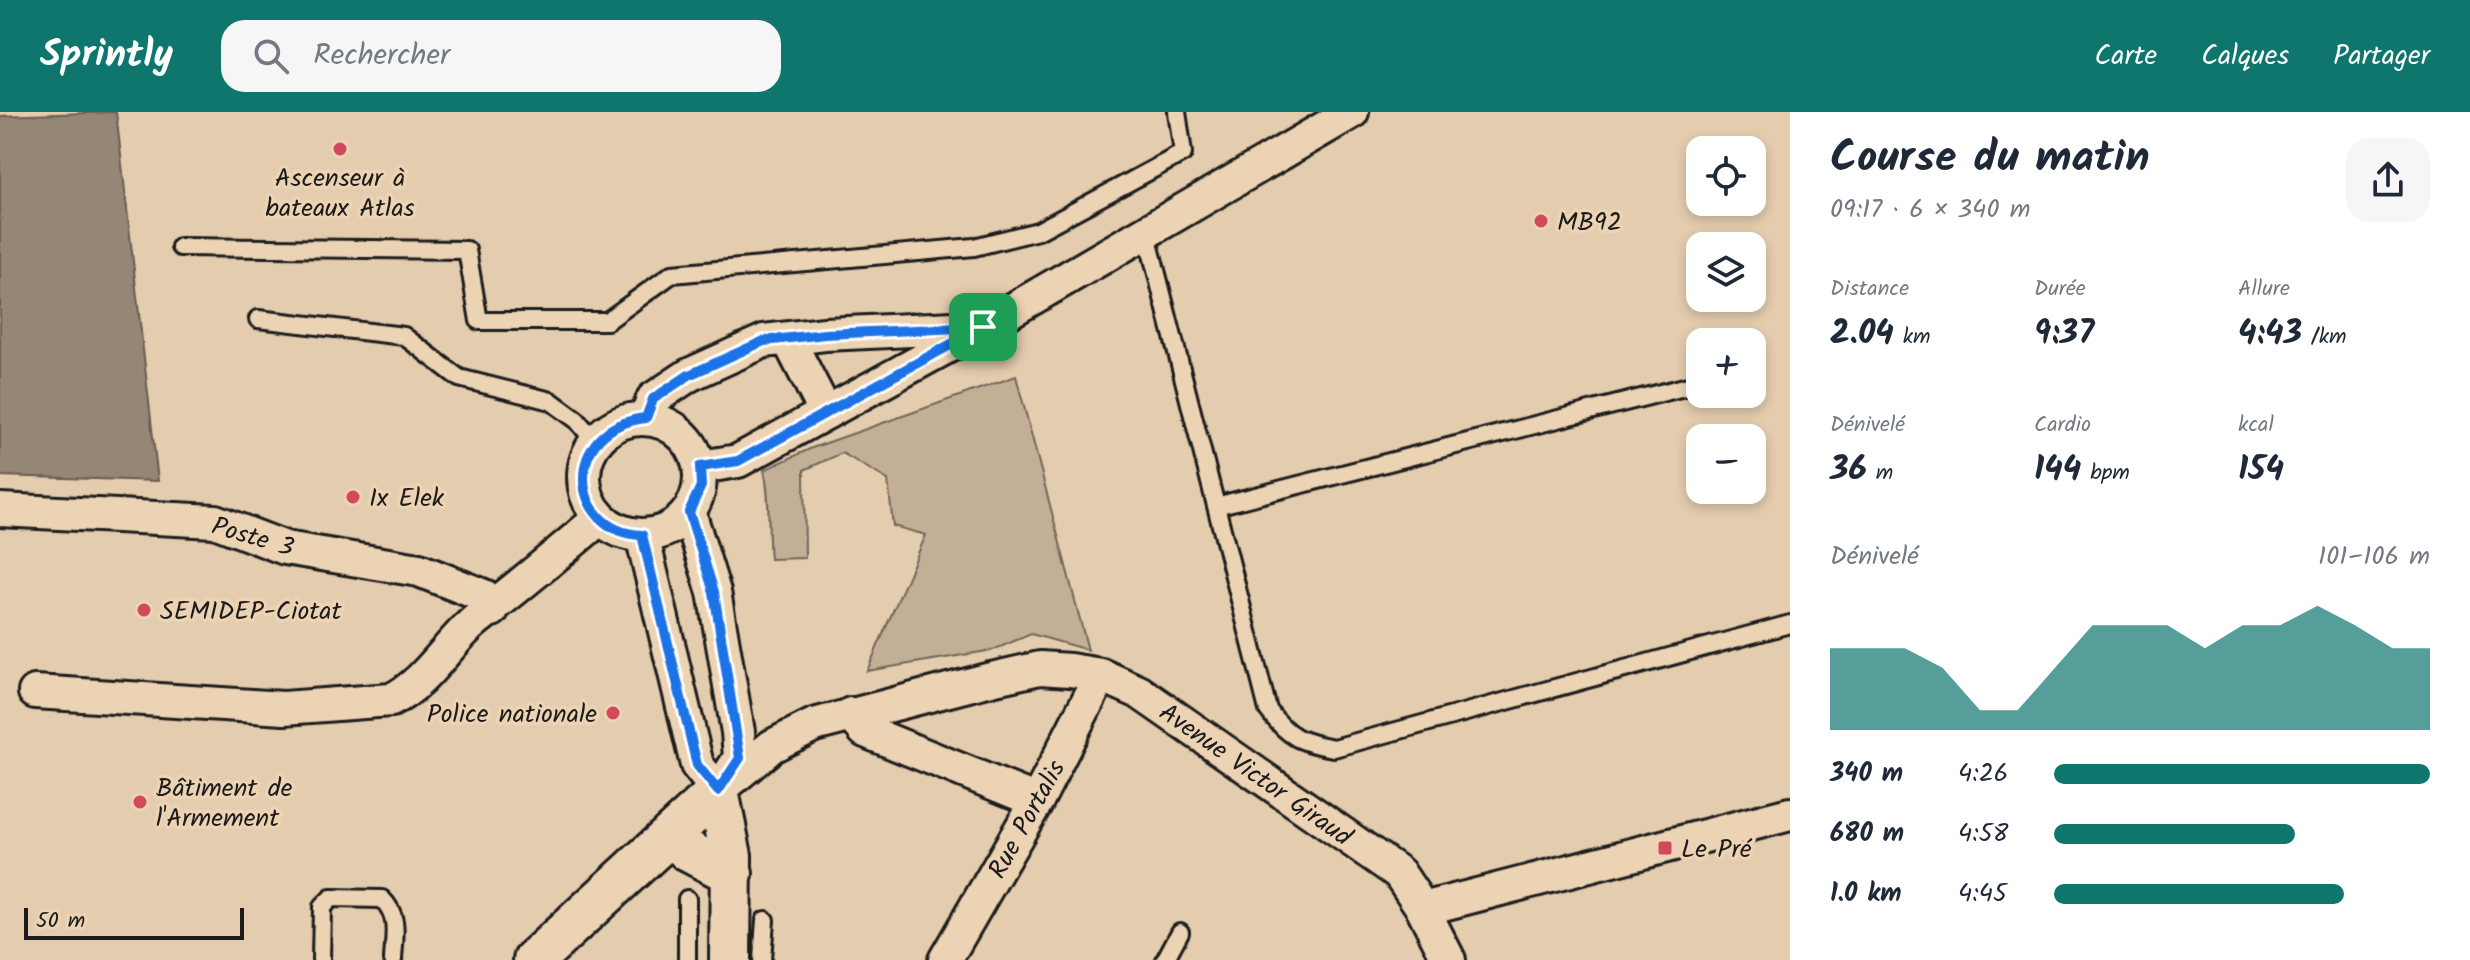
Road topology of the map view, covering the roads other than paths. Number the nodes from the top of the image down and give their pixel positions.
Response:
1 (1177, 112) edge
2 (1352, 112) edge
3 (1146, 231) junction
4 (180, 247) dead end
5 (258, 319) dead end
6 (983, 327) junction
7 (788, 339) junction
8 (1686, 387) edge
9 (826, 413) junction
10 (646, 418) junction
11 (595, 442) junction
12 (700, 467) junction
13 (1216, 506) junction
14 (0, 510) edge
15 (689, 512) junction
16 (600, 518) junction
17 (642, 535) junction
18 (492, 610) junction
19 (1790, 624) edge
20 (1101, 675) junction
21 (35, 692) dead end
22 (851, 714) junction
23 (718, 791) junction
24 (1037, 801) junction
25 (1790, 814) edge
26 (671, 834) junction
27 (732, 874) junction
28 (687, 899) dead end
29 (1423, 909) junction
30 (765, 920) dead end
31 (1180, 932) dead end
32 (321, 960) edge
33 (393, 960) edge
34 (534, 960) edge
35 (687, 960) edge
36 (730, 960) edge
37 (762, 960) edge
38 (945, 960) edge
39 (1165, 960) edge
40 (1449, 960) edge

1 - 4 lane
2 - 3 street
3 - 6 street
3 - 13 lane
5 - 11 lane
6 - 7 street
6 - 9 street
7 - 9 street
7 - 10 street
8 - 13 lane
9 - 12 street
10 - 11 street
10 - 12 street
11 - 16 street
12 - 15 street
13 - 19 lane
14 - 18 street, Poste 3
15 - 17 street
15 - 23 street
16 - 17 street
16 - 18 street
17 - 23 street
18 - 21 street
20 - 22 street, Avenue Victor Giraud
20 - 24 street, Rue Portalis
20 - 29 street, Avenue Victor Giraud
22 - 23 street, Avenue Victor Giraud
22 - 24 street
23 - 26 street
23 - 27 street
24 - 38 street, Rue Portalis
25 - 29 street
26 - 27 street
26 - 34 street
27 - 36 street
28 - 35 lane
29 - 40 street, Avenue Victor Giraud
30 - 37 lane
31 - 39 lane
32 - 33 lane

